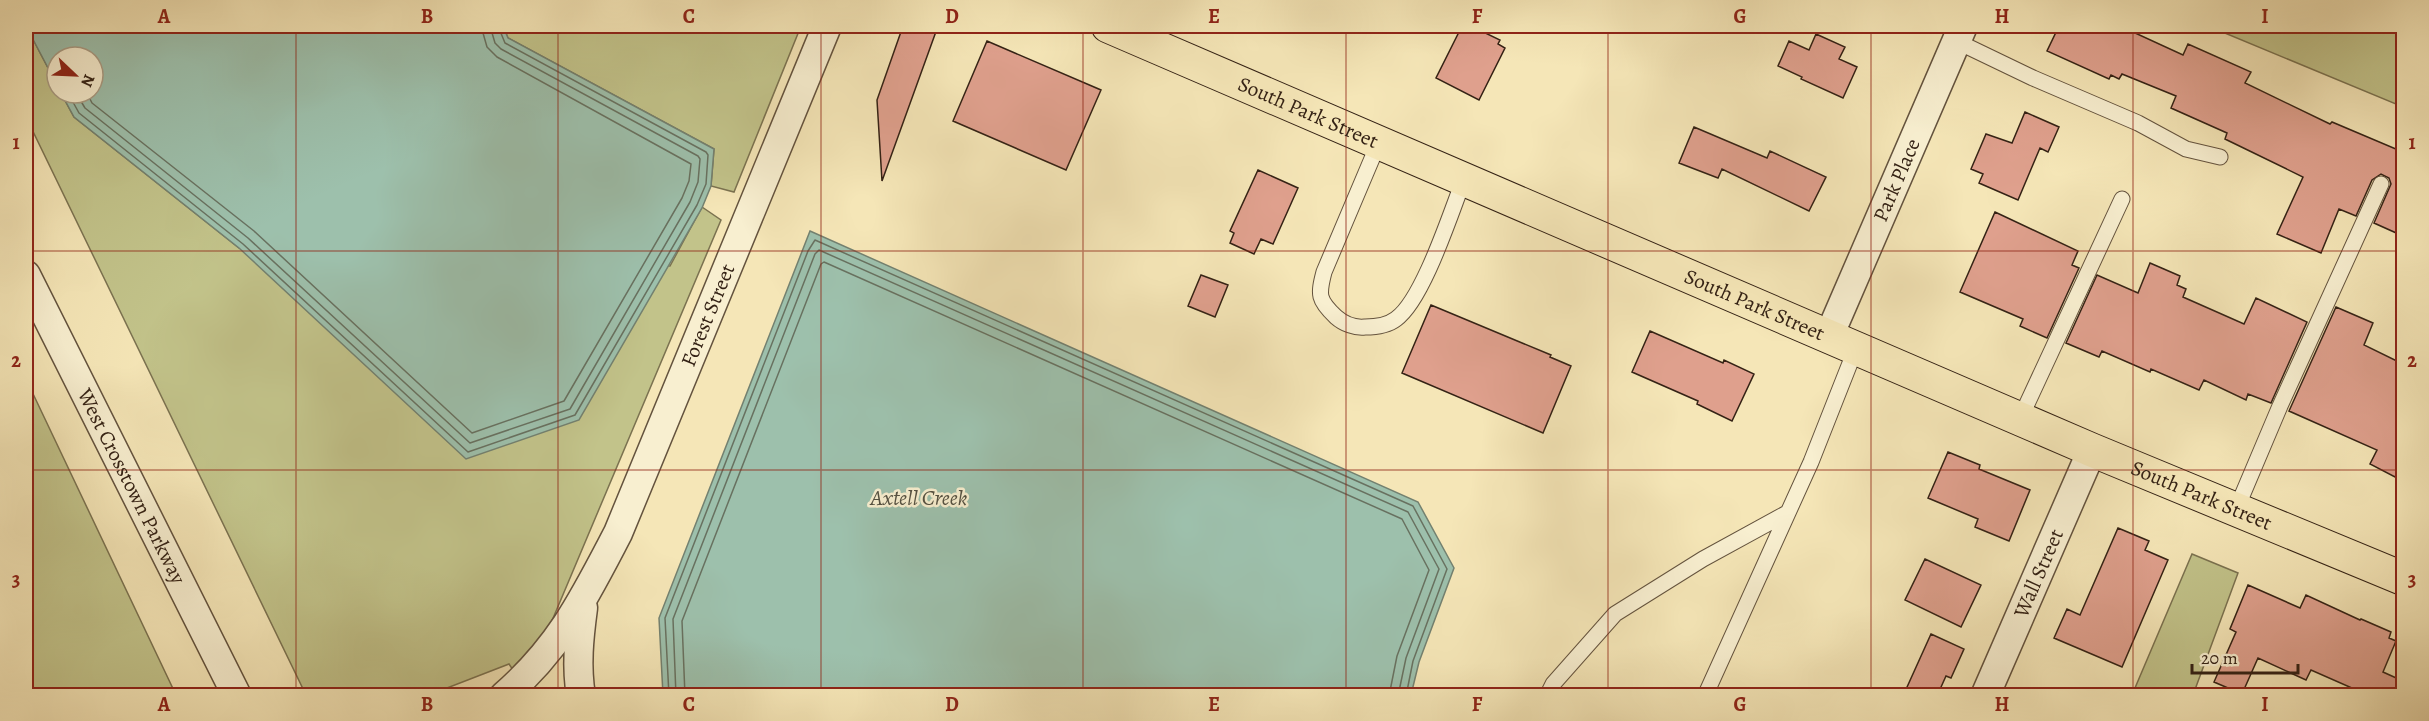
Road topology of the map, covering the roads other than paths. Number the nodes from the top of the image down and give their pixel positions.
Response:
1 (827, 26) edge
2 (1108, 26) edge
3 (1147, 33) edge
4 (1959, 33) edge
5 (1378, 142) junction
6 (2220, 157) dead end
7 (1464, 179) junction
8 (2380, 184) dead end
9 (2122, 199) dead end
10 (26, 275) edge
11 (1843, 342) junction
12 (2020, 419) junction
13 (2092, 450) junction
14 (2236, 510) junction
15 (1786, 513) junction
16 (2403, 579) edge
17 (584, 600) junction
18 (237, 696) edge
19 (504, 696) edge
20 (581, 696) edge
21 (1547, 696) edge
22 (1705, 696) edge
23 (1984, 696) edge

1 - 17 street, Forest Street
2 - 3 main road, South Park Street
3 - 5 main road, South Park Street
4 - 6 lane
4 - 11 street, Park Place
5 - 7 main road, South Park Street
5 - 7 lane
7 - 11 main road, South Park Street
8 - 14 lane
9 - 12 lane
10 - 18 street, West Crosstown Parkway
11 - 12 main road, South Park Street
11 - 15 lane
12 - 13 main road, South Park Street
13 - 14 main road, South Park Street
13 - 23 street, Wall Street
14 - 16 main road, South Park Street
15 - 21 lane
15 - 22 lane
17 - 19 street, Forest Street
17 - 20 street, Forest Street

